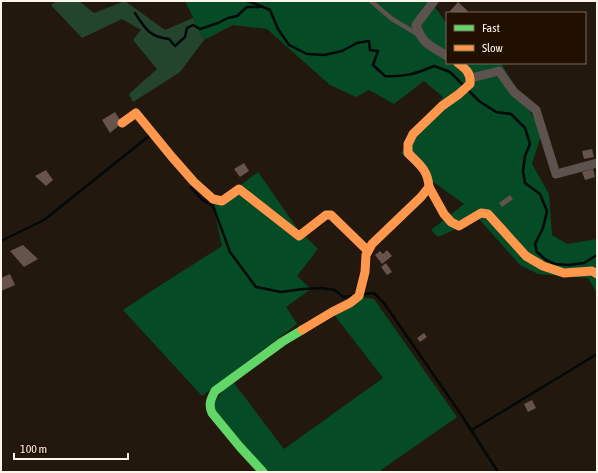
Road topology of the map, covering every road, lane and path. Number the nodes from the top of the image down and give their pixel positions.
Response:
1 (371, 1) edge
2 (434, 1) edge
3 (420, 36) junction
4 (446, 55) edge
5 (459, 64) edge
6 (471, 78) junction
7 (122, 123) dead end
8 (597, 163) edge
9 (429, 187) junction
10 (368, 251) junction
11 (597, 274) edge
12 (264, 472) edge

1 - 3 lane
2 - 3 street
3 - 4 street
5 - 6 street
6 - 8 street
6 - 9 street
7 - 10 street
9 - 10 street
9 - 11 street
10 - 12 street

